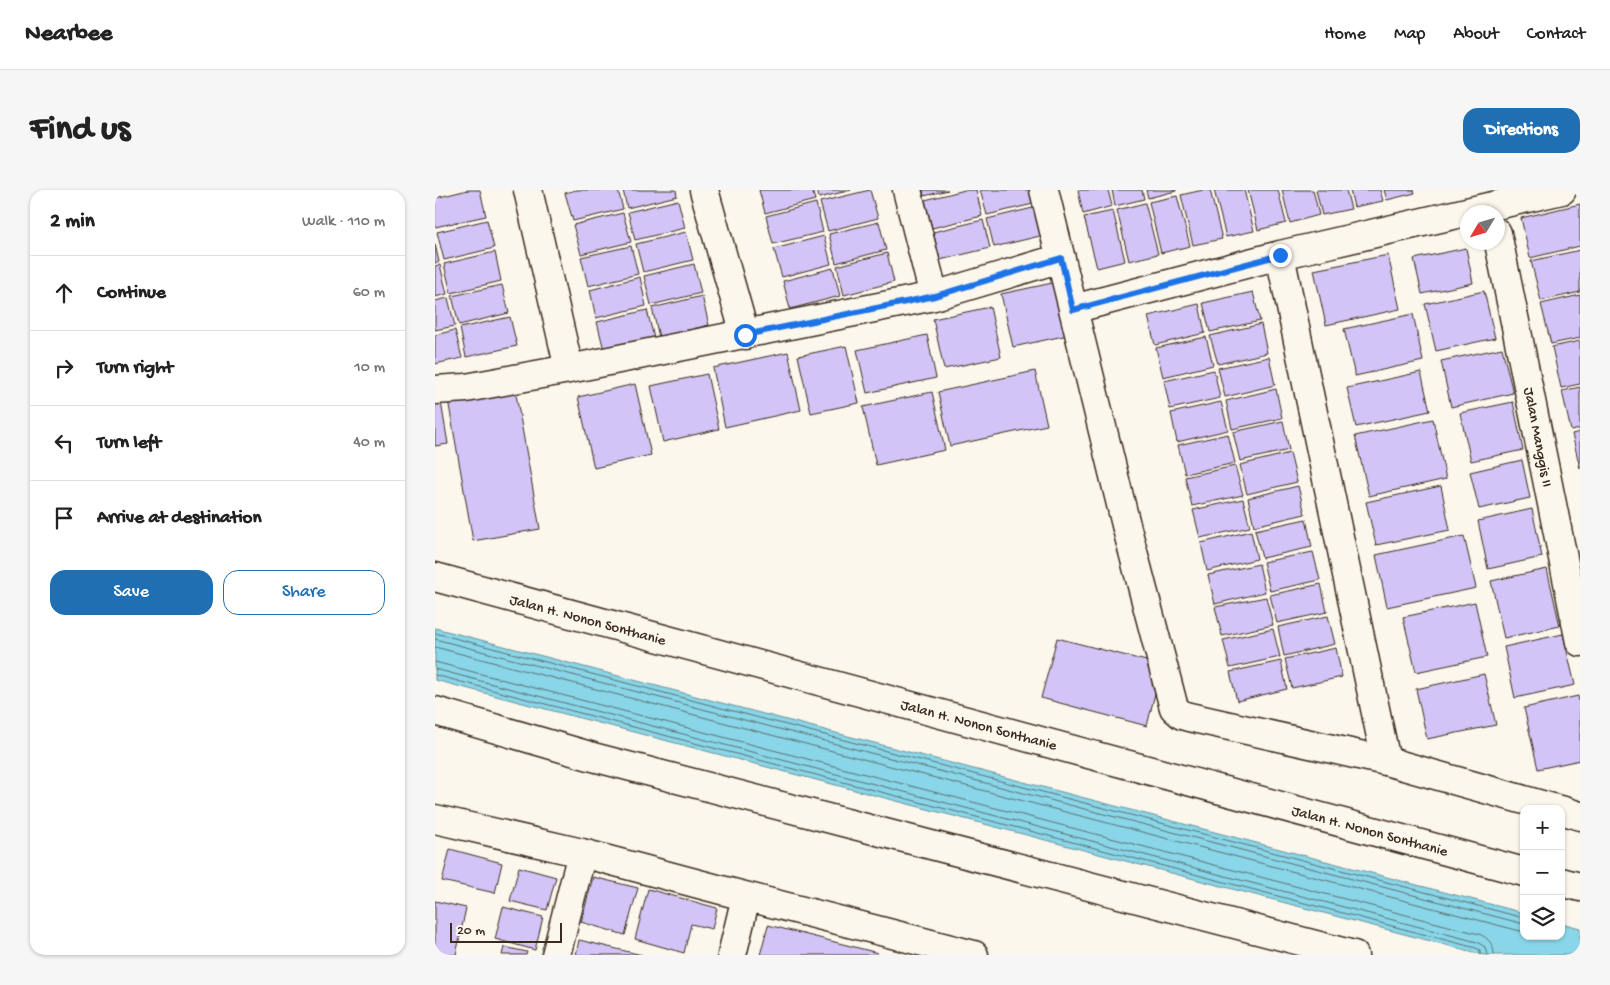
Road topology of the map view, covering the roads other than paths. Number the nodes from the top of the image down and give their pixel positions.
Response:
1 (528, 190) edge
2 (705, 190) edge
3 (907, 190) edge
4 (1044, 190) edge
5 (1562, 190) edge
6 (1505, 206) edge
7 (1460, 216) edge
8 (1500, 250) edge
9 (1280, 255) junction
10 (1061, 258) junction
11 (935, 296) junction
12 (1073, 310) junction
13 (745, 335) junction
14 (569, 369) junction
15 (435, 390) edge
16 (435, 577) edge
17 (1580, 642) edge
18 (435, 711) edge
19 (1386, 761) junction
20 (1542, 805) edge
21 (1565, 811) edge
22 (1580, 816) edge
23 (435, 819) edge
24 (582, 853) junction
25 (1520, 871) edge
26 (1565, 883) edge
27 (1580, 887) edge
28 (746, 896) junction
29 (895, 945) edge
30 (556, 955) edge
31 (732, 955) edge
32 (974, 955) edge
33 (1354, 955) edge

1 - 14 street
2 - 13 street
3 - 11 street
4 - 10 street
5 - 6 street
7 - 9 street
8 - 17 street, Jalan Manggis II
9 - 12 street
9 - 19 street
10 - 11 street
10 - 12 street
11 - 13 street
12 - 19 street
13 - 14 street
14 - 15 street
16 - 25 street, Jalan H. Nonon Sonthanie
18 - 33 street
19 - 20 street
21 - 22 street
23 - 24 street
24 - 28 street
24 - 30 street
26 - 27 street
28 - 29 street
28 - 31 street
29 - 32 street

